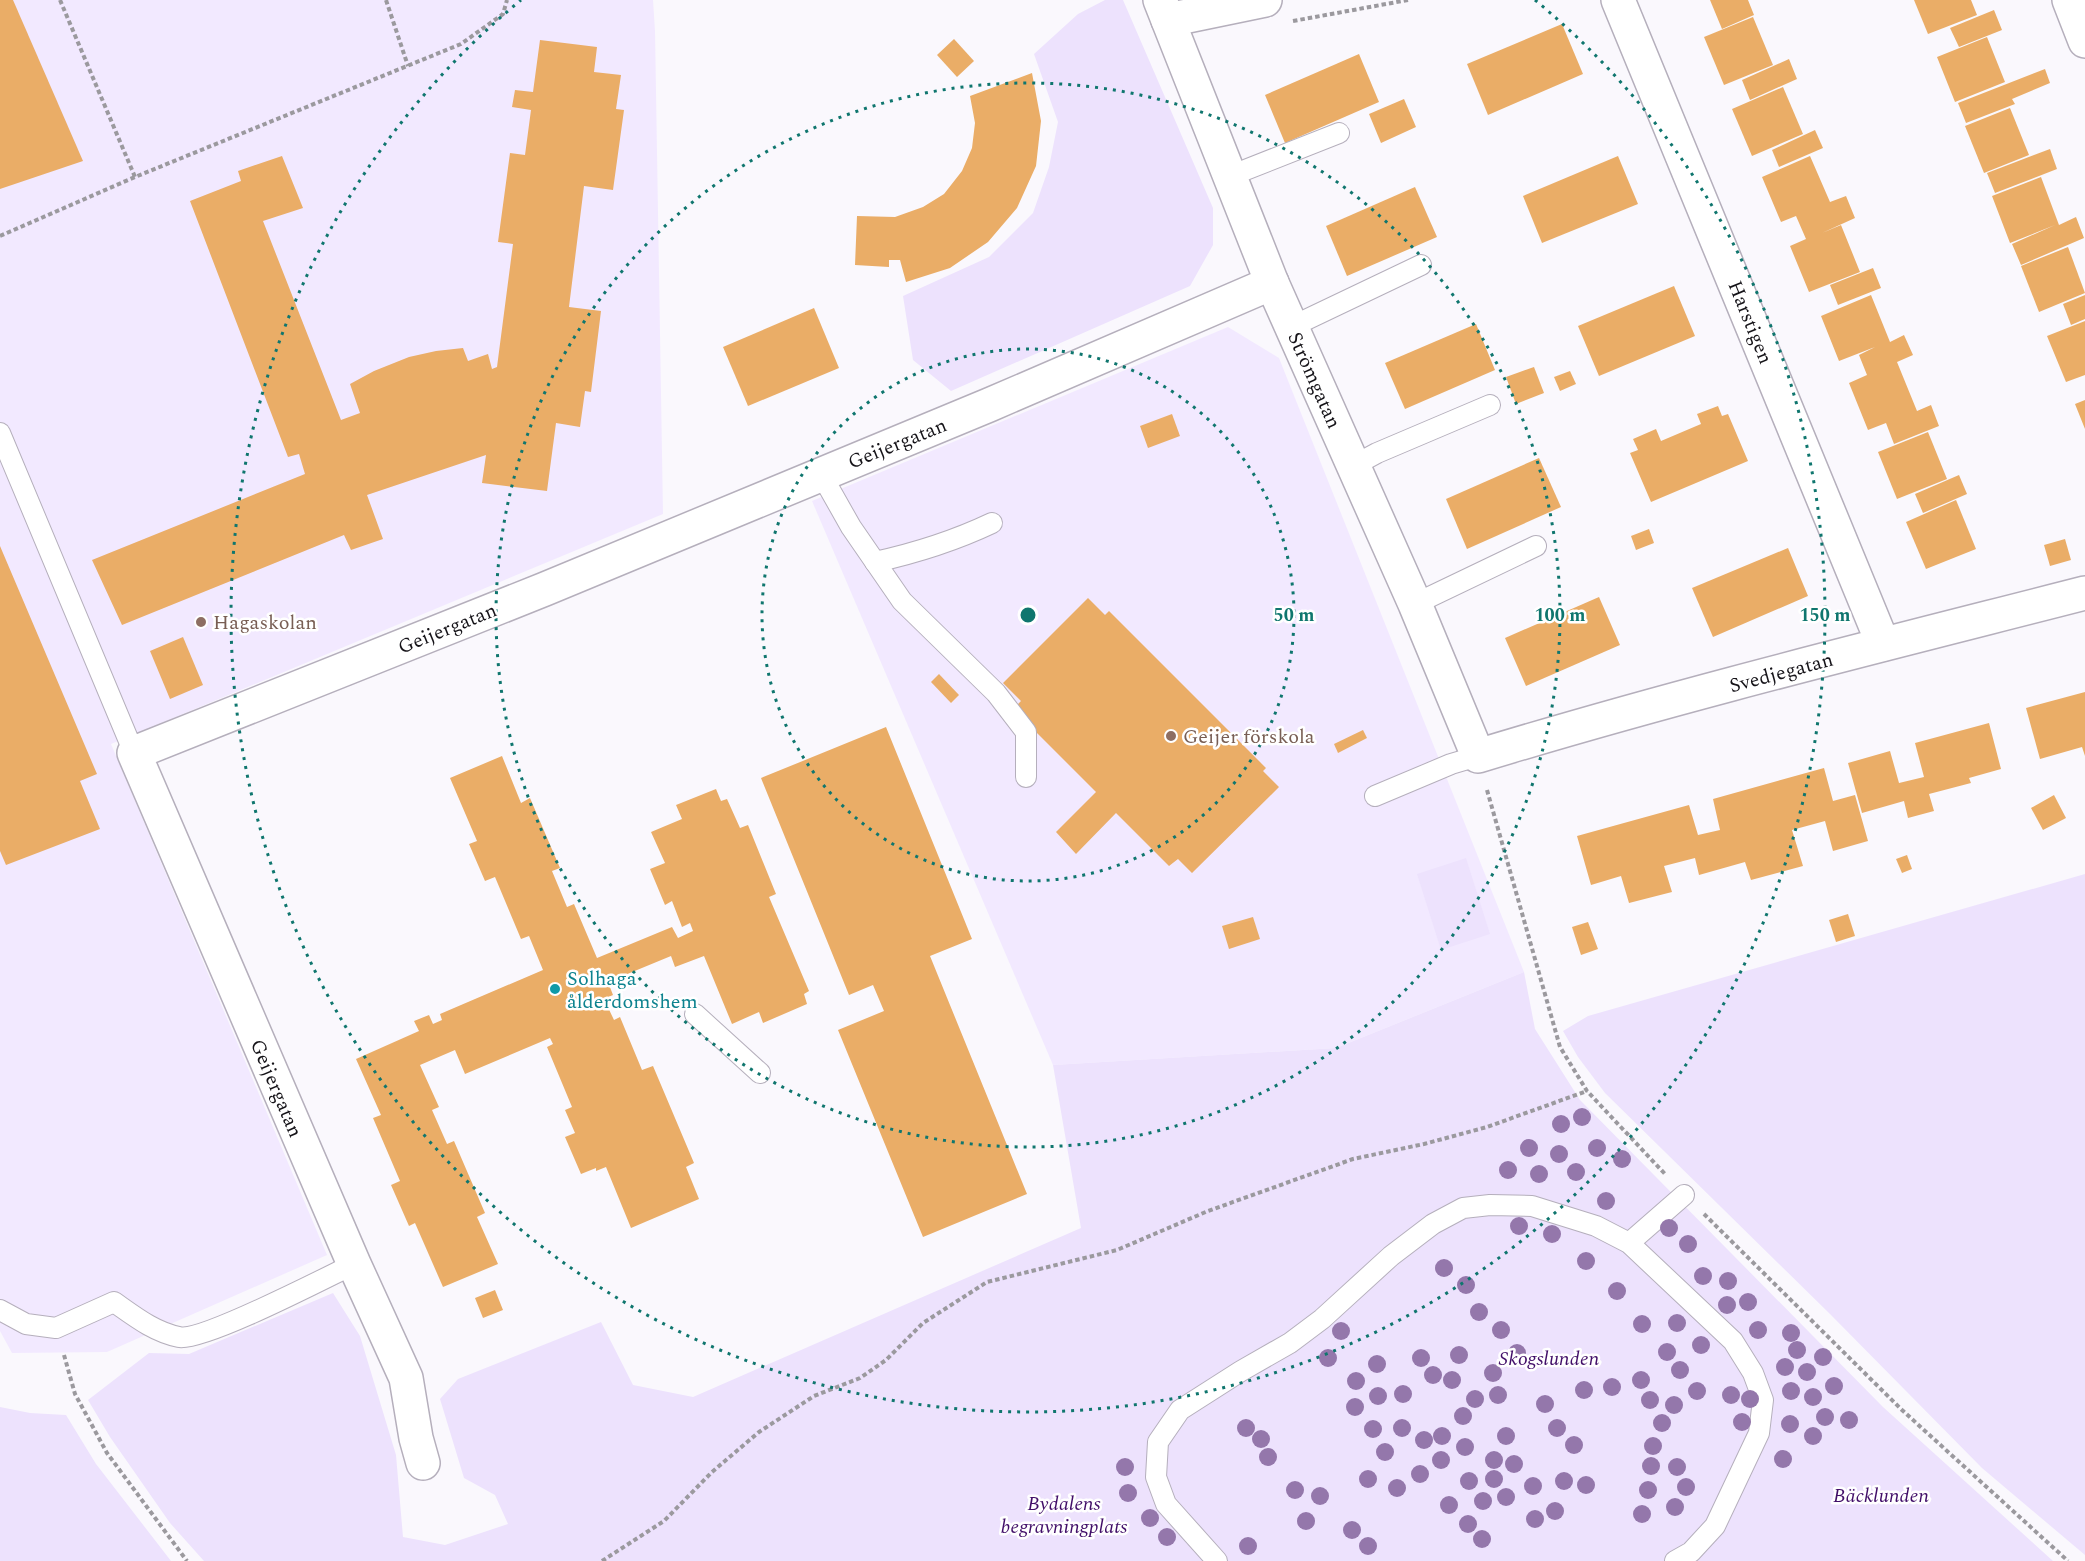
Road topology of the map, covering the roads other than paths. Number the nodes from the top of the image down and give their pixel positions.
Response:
1 (1618, 0) edge
2 (2068, 0) edge
3 (1164, 10) edge
4 (1275, 11) edge
5 (2085, 41) edge
6 (1339, 134) dead end
7 (1230, 176) junction
8 (1421, 266) dead end
9 (1272, 283) junction
10 (1291, 327) junction
11 (1490, 405) dead end
12 (0, 433) edge
13 (1353, 466) junction
14 (821, 474) junction
15 (992, 523) dead end
16 (1536, 546) dead end
17 (875, 561) junction
18 (2085, 593) edge
19 (1415, 604) junction
20 (1883, 645) junction
21 (134, 753) junction
22 (1478, 756) junction
23 (1026, 777) dead end
24 (1375, 796) dead end
25 (695, 1014) dead end
26 (760, 1073) dead end
27 (1684, 1195) road end
28 (1629, 1243) junction
29 (354, 1264) junction
30 (0, 1310) edge
31 (423, 1463) dead end
32 (1216, 1561) edge
33 (1675, 1561) edge

1 - 20 street, Harstigen
2 - 5 street
3 - 4 street
3 - 7 street, Strömgatan
6 - 7 lane
7 - 9 street, Strömgatan
8 - 10 lane
9 - 10 street, Strömgatan
9 - 14 street, Geijergatan
10 - 13 street, Strömgatan
11 - 13 lane
12 - 21 lane
13 - 19 street, Strömgatan
14 - 17 lane
14 - 21 street, Geijergatan
15 - 17 lane
16 - 19 lane
17 - 23 lane
18 - 20 street, Svedjegatan
19 - 22 street, Strömgatan
20 - 22 street, Svedjegatan
21 - 29 street, Geijergatan
22 - 24 lane
25 - 26 lane
27 - 28 lane
28 - 32 lane
28 - 33 lane
29 - 30 lane
29 - 31 street, Geijergatan

